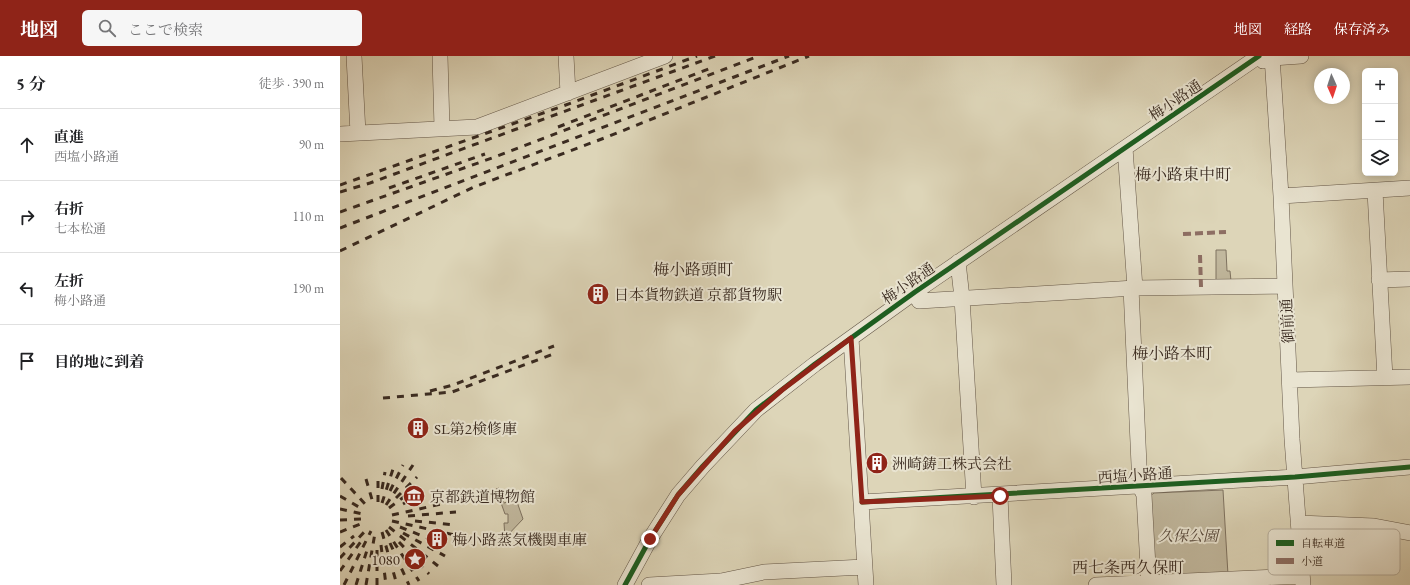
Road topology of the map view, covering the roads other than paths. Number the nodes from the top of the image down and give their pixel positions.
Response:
1 (354, 56) edge
2 (440, 56) edge
3 (566, 56) edge
4 (665, 56) edge
5 (1301, 56) edge
6 (1263, 59) edge
7 (629, 63) edge
8 (568, 93) junction
9 (442, 128) junction
10 (358, 133) junction
11 (340, 134) edge
12 (1124, 148) junction
13 (1410, 188) edge
14 (1375, 190) junction
15 (1281, 196) junction
16 (958, 262) junction
17 (1410, 279) edge
18 (1379, 280) junction
19 (1285, 286) junction
20 (1133, 288) junction
21 (915, 292) junction
22 (962, 298) junction
23 (851, 338) junction
24 (1410, 377) edge
25 (1385, 378) junction
26 (1290, 380) junction
27 (1410, 467) edge
28 (1295, 477) junction
29 (1140, 487) junction
30 (1000, 496) junction
31 (974, 497) junction
32 (862, 502) junction
33 (1298, 523) junction
34 (1298, 529) edge
35 (1389, 529) edge
36 (1400, 531) edge
37 (1410, 533) edge
38 (864, 567) junction
39 (1302, 580) edge
40 (1149, 584) edge
41 (625, 585) edge
42 (649, 585) edge
43 (866, 585) edge
44 (1004, 585) edge
45 (1096, 585) edge

1 - 10 street
2 - 9 street
3 - 8 street
4 - 7 street
5 - 6 street
6 - 12 street, 梅小路通
6 - 15 street, 御前通
7 - 8 street
8 - 9 street
9 - 10 street
10 - 11 street
12 - 16 street, 梅小路通
12 - 20 street
13 - 14 street
14 - 15 street
14 - 18 street
15 - 19 street, 御前通
16 - 21 street, 梅小路通
16 - 22 street
17 - 18 street
18 - 25 street
19 - 20 street
19 - 26 street, 御前通
20 - 22 street
20 - 29 street
21 - 22 street
21 - 23 street, 梅小路通
22 - 31 street
23 - 32 street
23 - 41 street, 梅小路通
24 - 25 street
25 - 26 street
26 - 28 street, 御前通
27 - 28 street, 西塩小路通
28 - 29 street, 西塩小路通
28 - 33 street, 御前通
29 - 30 street, 西塩小路通
29 - 40 street
30 - 31 street, 西塩小路通
30 - 44 street
31 - 32 street, 西塩小路通
32 - 38 street
33 - 34 street, 御前通
33 - 35 street
36 - 37 street
38 - 42 street
38 - 43 street
39 - 40 street
40 - 45 street

